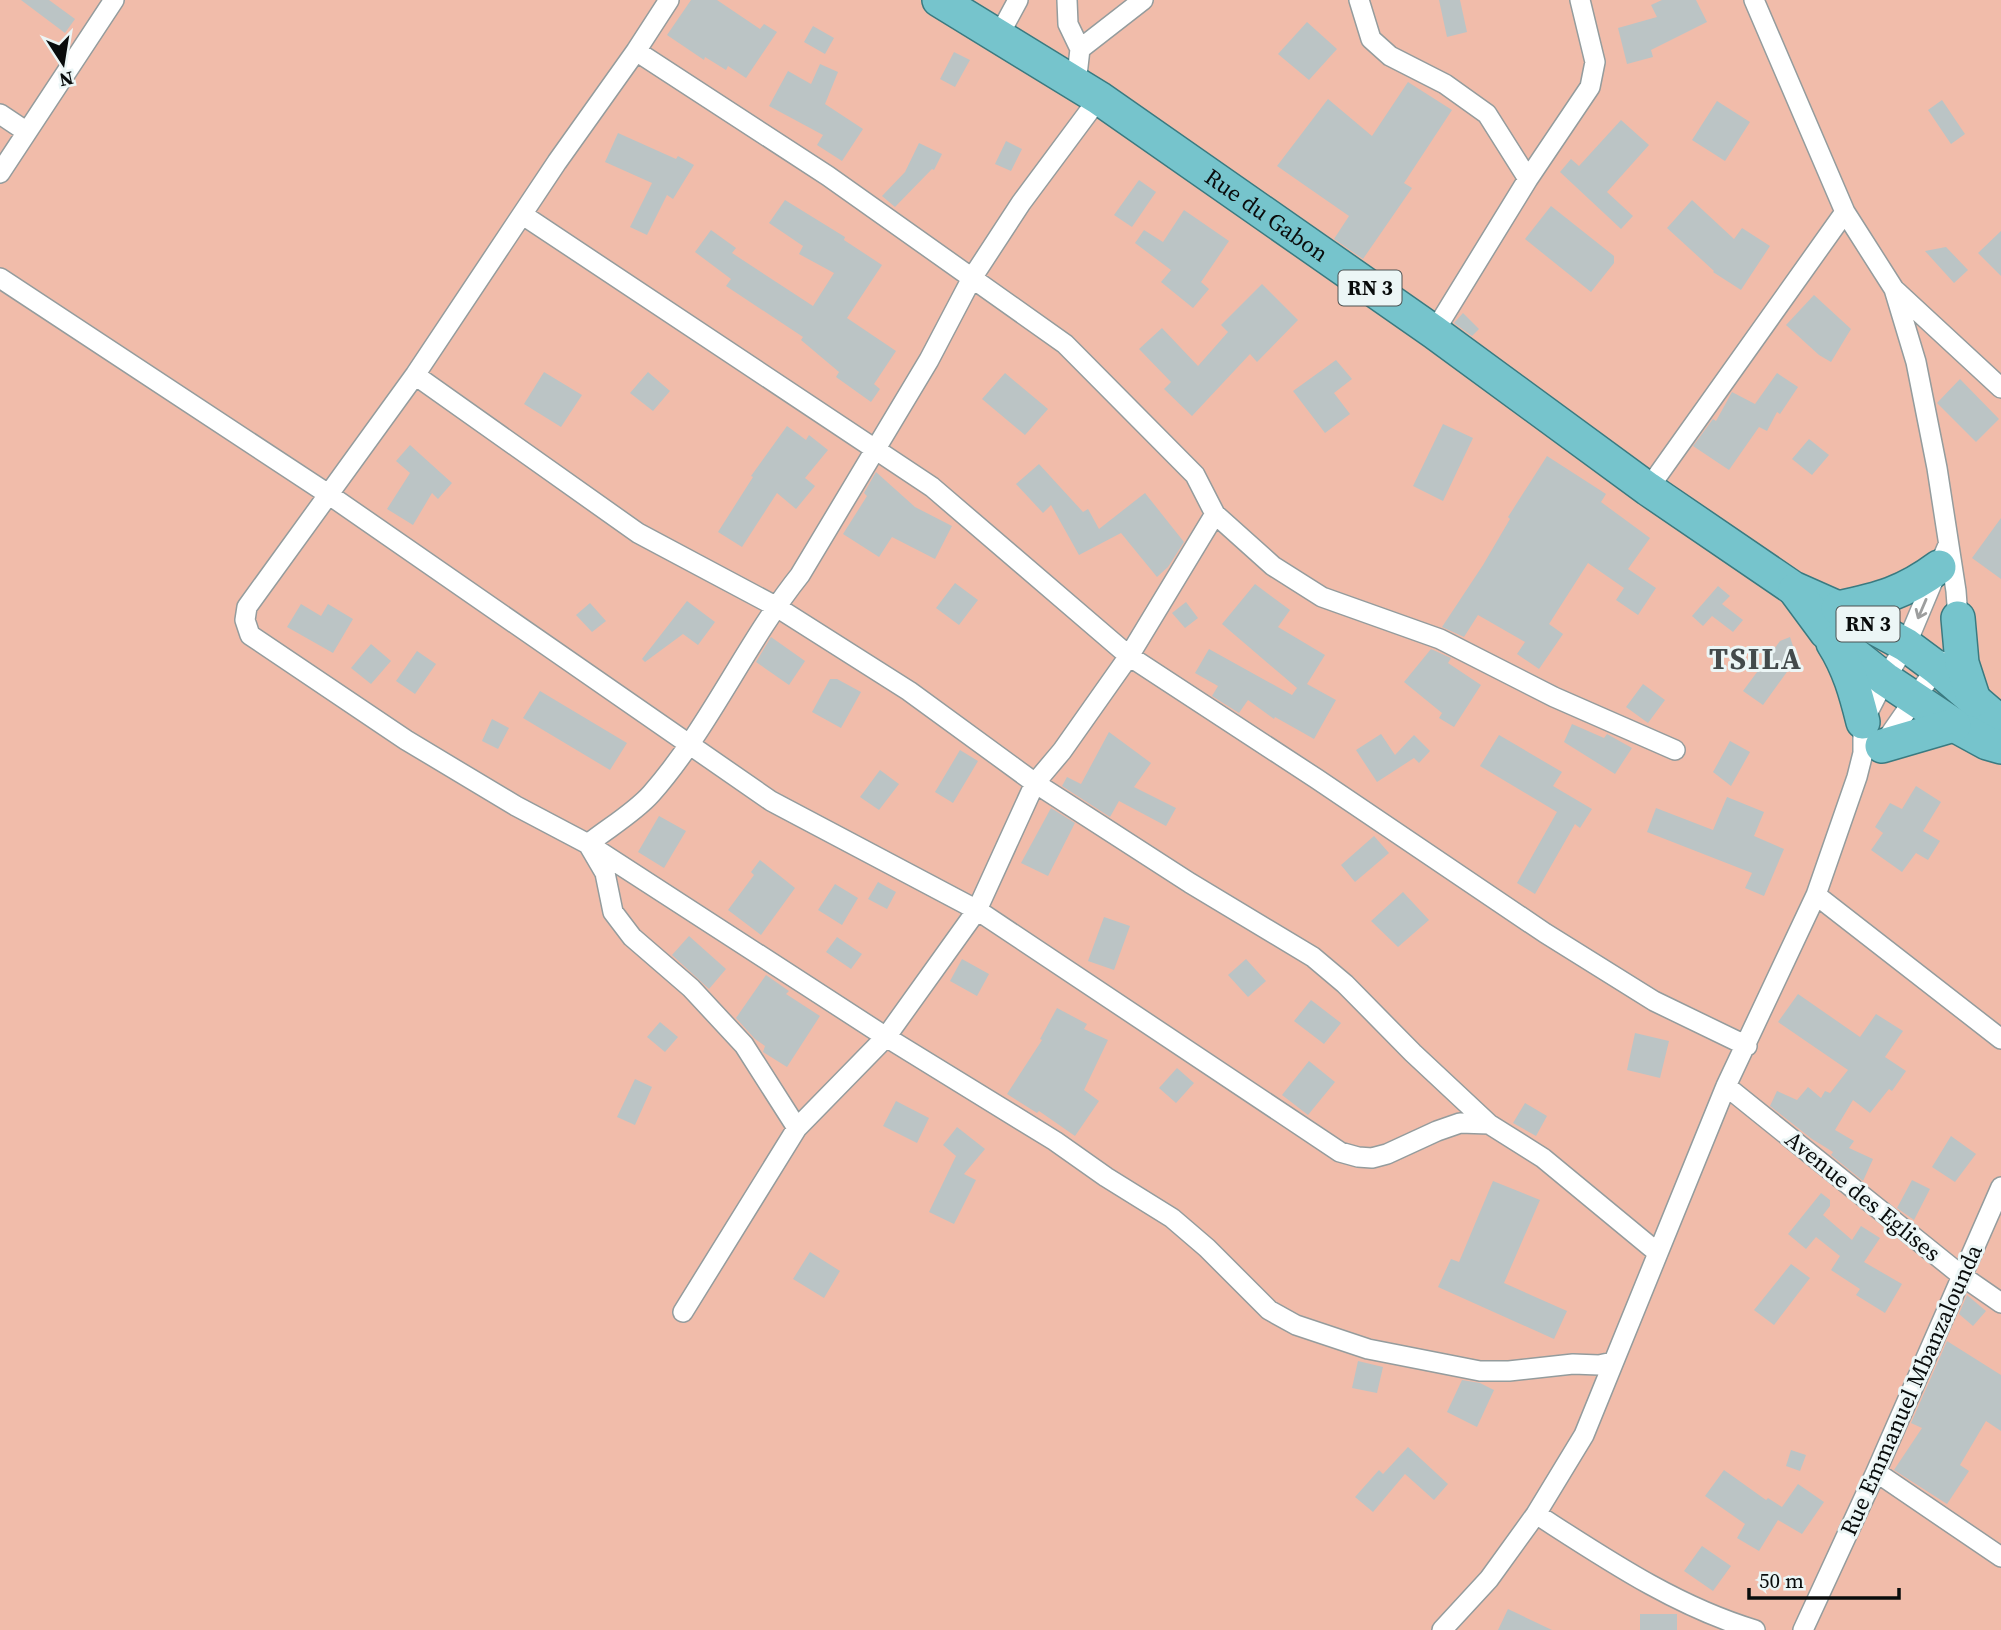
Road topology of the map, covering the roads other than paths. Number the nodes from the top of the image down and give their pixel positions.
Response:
1 (114, 0) edge
2 (669, 0) edge
3 (939, 0) edge
4 (1018, 0) edge
5 (1067, 0) edge
6 (1143, 0) edge
7 (1359, 0) edge
8 (1580, 0) edge
9 (1754, 0) edge
10 (998, 37) junction
11 (1080, 49) junction
12 (636, 51) junction
13 (1087, 91) junction
14 (0, 114) edge
15 (27, 132) junction
16 (0, 173) edge
17 (1528, 179) junction
18 (1845, 212) junction
19 (523, 215) junction
20 (0, 278) edge
21 (972, 278) junction
22 (1894, 289) junction
23 (1434, 332) junction
24 (415, 375) junction
25 (2001, 388) edge
26 (875, 449) junction
27 (1648, 489) junction
28 (328, 494) junction
29 (1215, 514) junction
30 (1943, 556) junction
31 (775, 606) junction
32 (1958, 618) junction
33 (1832, 620) junction
34 (1906, 645) junction
35 (1129, 656) junction
36 (1937, 668) junction
37 (1885, 679) junction
38 (1915, 699) junction
39 (1974, 700) junction
40 (2001, 723) edge
41 (1954, 725) junction
42 (1872, 734) junction
43 (690, 744) junction
44 (2001, 747) edge
45 (1675, 750) dead end
46 (1857, 777) junction
47 (1035, 783) junction
48 (588, 844) junction
49 (1816, 895) junction
50 (977, 910) junction
51 (886, 1037) junction
52 (2001, 1039) edge
53 (1747, 1046) junction
54 (1726, 1086) junction
55 (1489, 1124) junction
56 (797, 1128) junction
57 (2001, 1187) edge
58 (1658, 1253) junction
59 (1962, 1276) junction
60 (2001, 1303) edge
61 (683, 1312) dead end
62 (1613, 1362) junction
63 (1875, 1472) junction
64 (1536, 1514) junction
65 (2001, 1557) edge
66 (1442, 1630) edge
67 (1755, 1630) edge
68 (1803, 1630) edge

1 - 15 street
2 - 12 street
3 - 10 highway, Rue du Gabon / RN 3
4 - 10 street
5 - 11 street
6 - 11 street
7 - 17 street
8 - 17 street
9 - 18 street
10 - 13 highway, Rue du Gabon / RN 3
11 - 13 street
12 - 19 street
12 - 21 street
13 - 21 street
13 - 23 highway, Rue du Gabon / RN 3
14 - 15 street
15 - 16 street
17 - 23 street
18 - 22 street
18 - 27 street
19 - 24 street
19 - 26 street
20 - 28 street
21 - 26 street
21 - 29 street
22 - 25 street
22 - 30 street
23 - 27 highway, Rue du Gabon / RN 3
24 - 28 street
24 - 31 street
26 - 31 street
26 - 35 street
27 - 33 highway, Rue du Gabon / RN 3
28 - 43 street
28 - 48 street
29 - 35 street
29 - 45 street
30 - 32 street
30 - 33 highway
30 -> 34 street
31 - 43 street
31 - 47 street
32 - 36 street
32 - 39 highway
33 - 34 highway, Rue du Gabon / RN 3
33 - 37 highway, Rue du Gabon / RN 3
33 - 42 highway
34 - 36 highway, Rue du Gabon / RN 3
34 - 37 street
35 - 47 street
35 - 53 street
36 - 38 street
36 - 39 highway, RN 3
37 - 38 highway, Rue du Gabon / RN 3
37 - 42 street
38 - 41 highway, RN 3
38 - 42 street
39 - 40 highway, RN 3
41 - 42 highway
41 - 44 highway, RN 3
42 - 46 street
42 - 46 street
43 - 48 street
43 - 50 street
46 - 49 street
47 - 50 street
47 - 55 street
48 - 51 street
48 - 56 street
49 - 52 street
49 - 53 street
50 - 51 street
50 - 55 street
51 - 56 street
51 - 62 street
53 - 54 street
54 - 58 street
54 - 59 street, Avenue des Eglises
55 - 58 street
56 - 61 street
57 - 59 street, Rue Emmanuel Mbanzalounda
58 - 62 street
59 - 60 street, Avenue des Eglises
59 - 63 street, Rue Emmanuel Mbanzalounda
62 - 64 street
63 - 65 street
63 - 68 street, Rue Emmanuel Mbanzalounda
64 - 66 street
64 - 67 street

